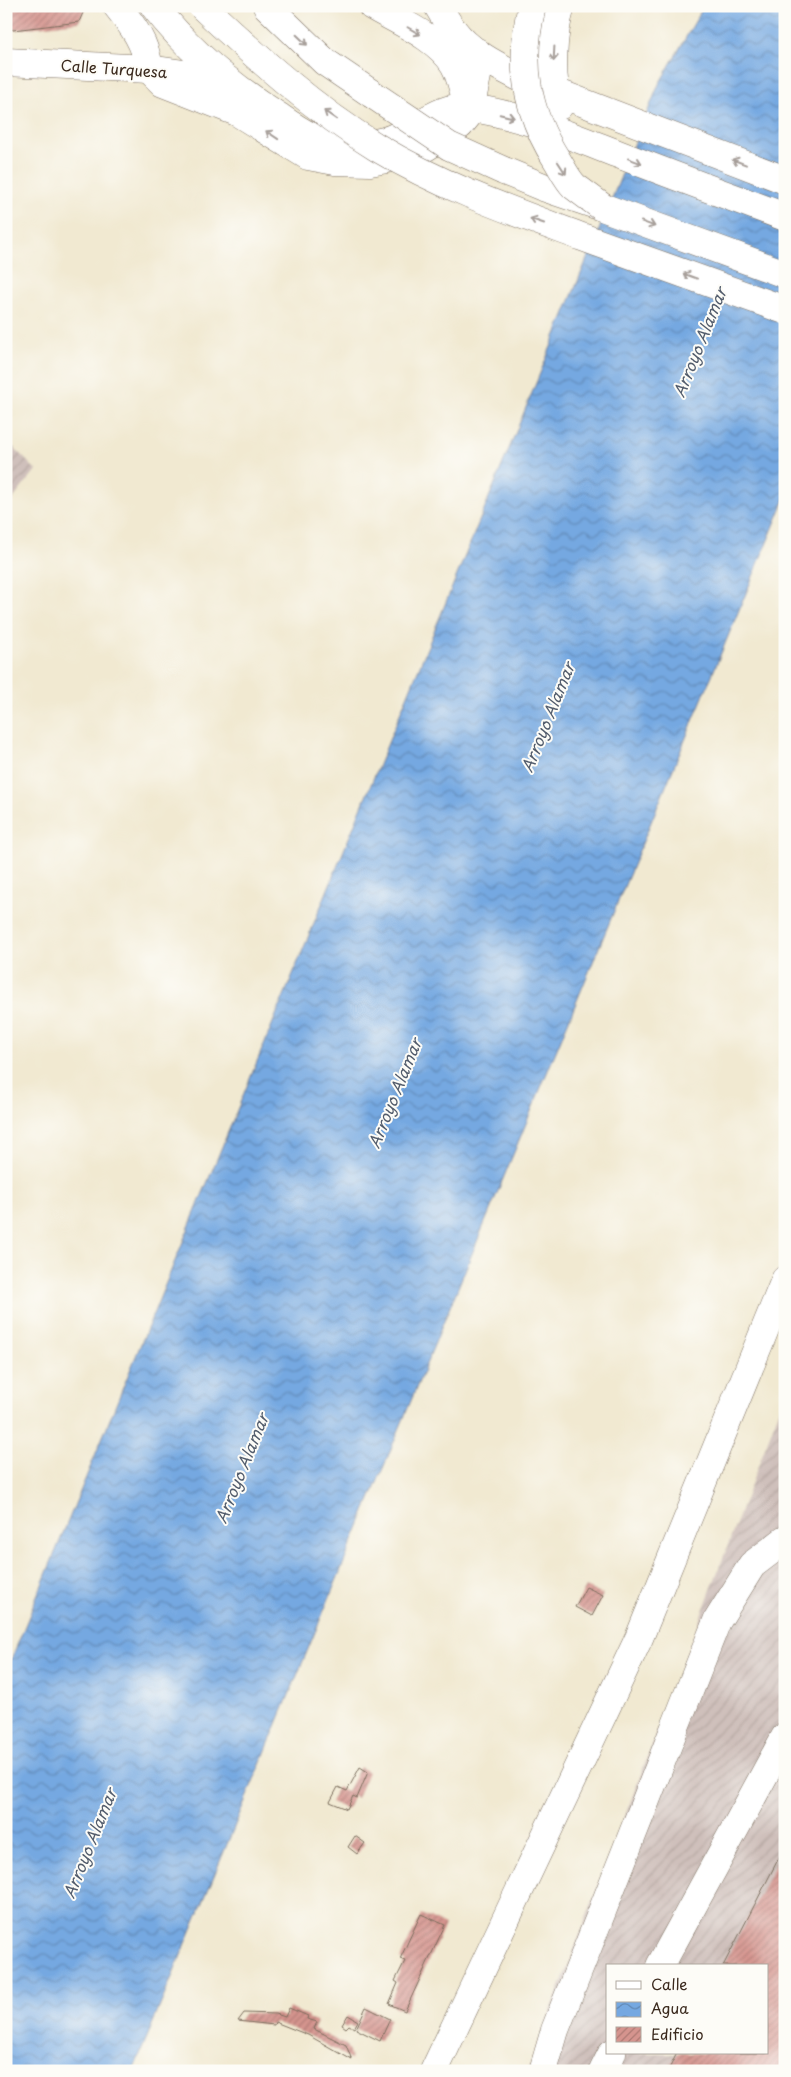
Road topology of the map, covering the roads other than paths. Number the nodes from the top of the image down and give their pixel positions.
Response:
1 (117, 6) edge
2 (154, 6) edge
3 (202, 6) edge
4 (267, 6) edge
5 (372, 6) edge
6 (438, 6) edge
7 (532, 6) edge
8 (561, 6) edge
9 (477, 52) junction
10 (6, 62) edge
11 (149, 69) junction
12 (221, 76) junction
13 (554, 91) junction
14 (470, 108) junction
15 (584, 141) junction
16 (785, 180) edge
17 (602, 207) junction
18 (785, 217) edge
19 (785, 274) edge
20 (785, 310) edge
21 (785, 1280) edge
22 (785, 1540) edge
23 (785, 1737) edge
24 (661, 1964) edge
25 (612, 2054) edge
26 (434, 2071) edge
27 (543, 2071) edge
28 (603, 2071) edge

1 - 11 main road
2 - 12 main road
20 -> 3 main road, bridge
4 -> 17 main road, bridge
5 -> 14 main road
6 - 9 main road
7 -> 17 main road, bridge
8 -> 13 main road
9 - 13 main road
9 - 14 main road
10 - 11 main road, Calle Turquesa
11 - 12 main road, Calle Turquesa
14 -> 11 main road
12 - 14 main road
13 - 15 main road
16 -> 13 main road
14 -> 15 main road
15 -> 18 main road
17 -> 19 main road
21 - 26 main road
22 - 27 main road
23 - 24 main road
25 - 28 main road

